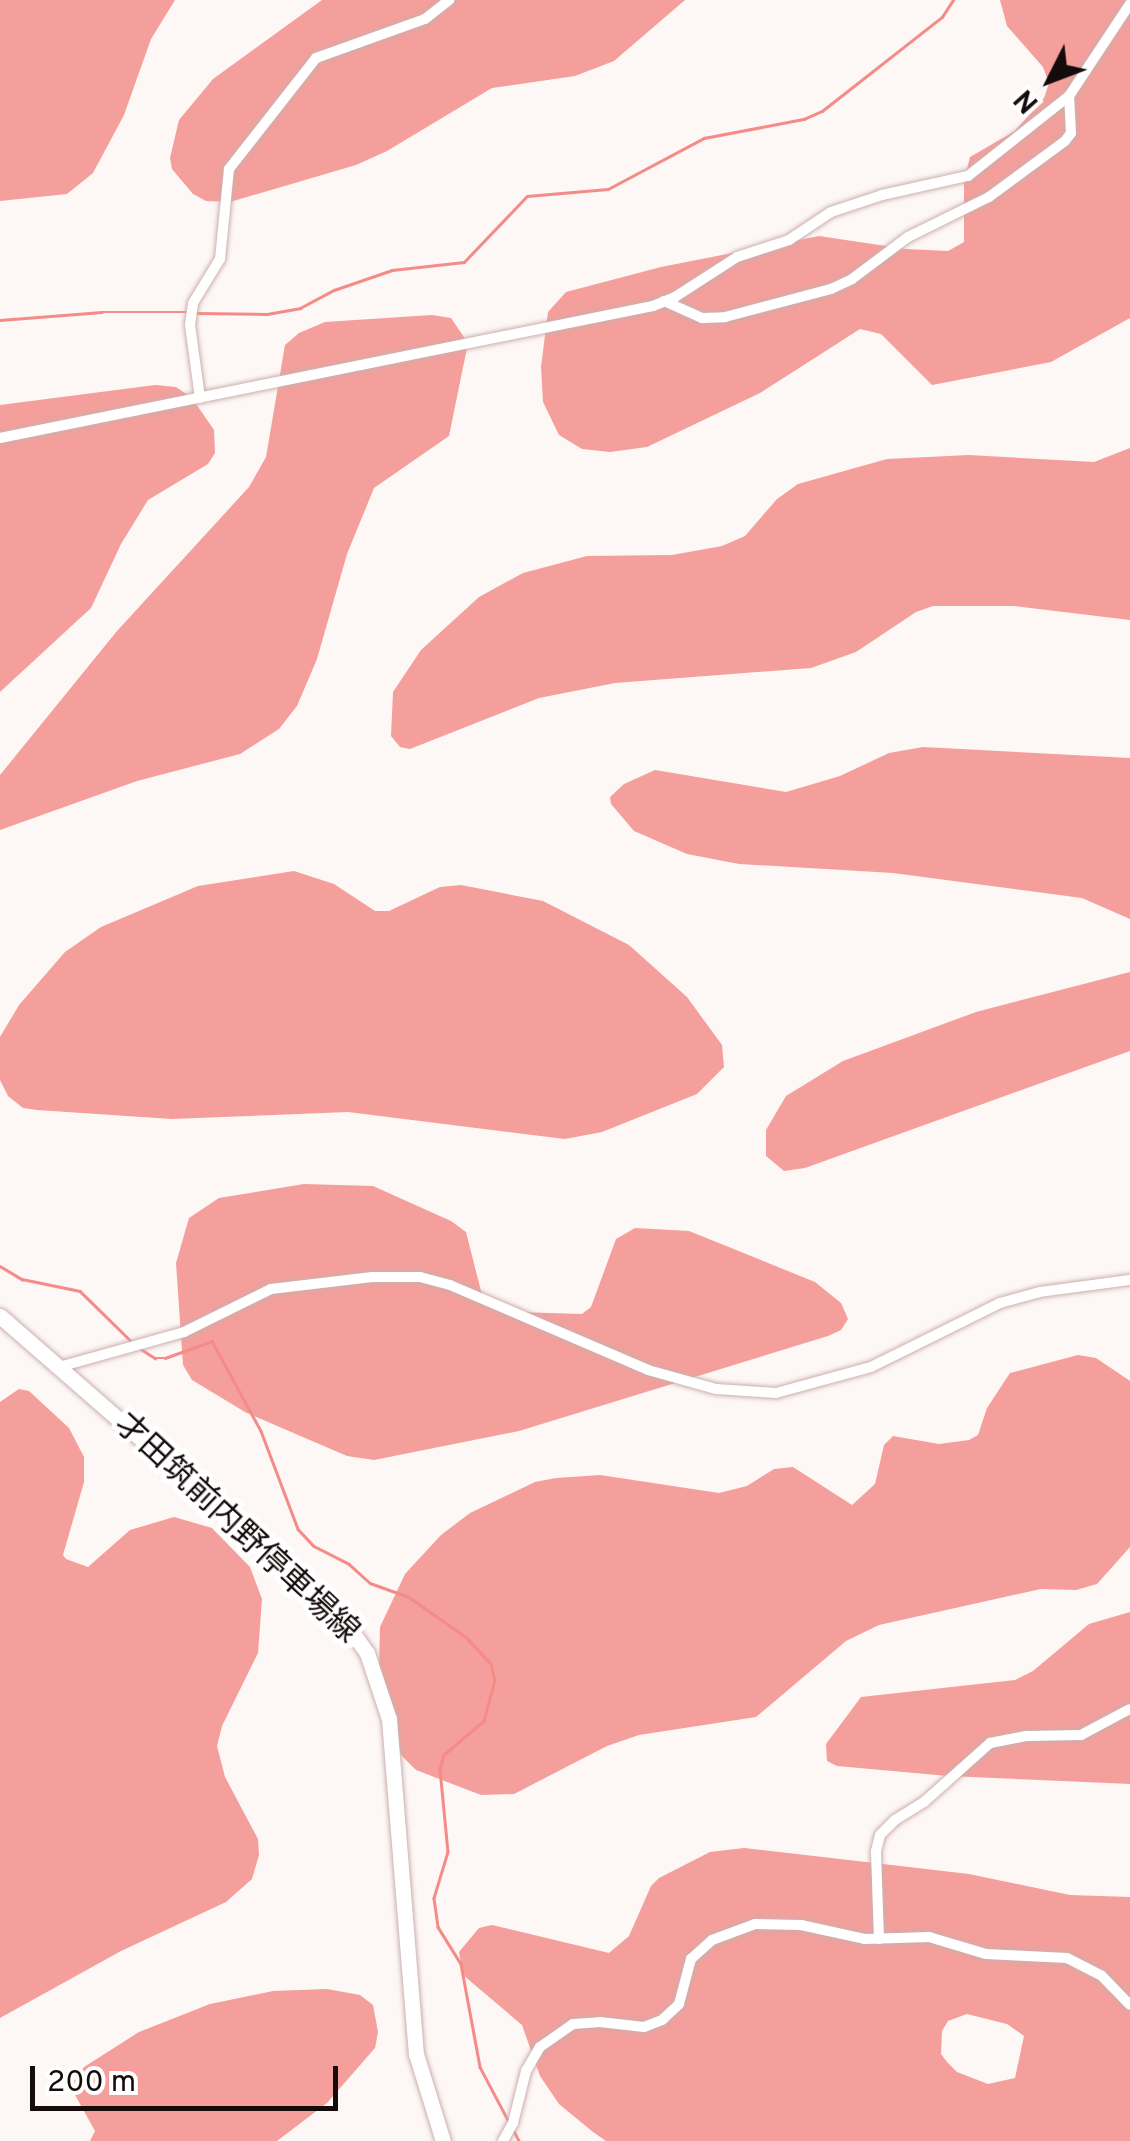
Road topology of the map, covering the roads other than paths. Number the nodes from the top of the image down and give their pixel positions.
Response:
1 (449, 0) edge
2 (1130, 4) edge
3 (1068, 96) junction
4 (664, 301) junction
5 (200, 398) junction
6 (0, 438) edge
7 (1130, 1280) edge
8 (0, 1316) edge
9 (60, 1367) junction
10 (1130, 1710) edge
11 (878, 1939) junction
12 (1130, 2005) edge
13 (443, 2141) edge
14 (503, 2141) edge

1 - 5 street
2 - 3 street
3 - 4 street
3 - 4 street
4 - 5 street
5 - 6 street
7 - 9 street
8 - 9 main road, 才田筑前内野停車場線
9 - 13 main road, 才田筑前内野停車場線
10 - 11 street
11 - 12 street
11 - 14 street

